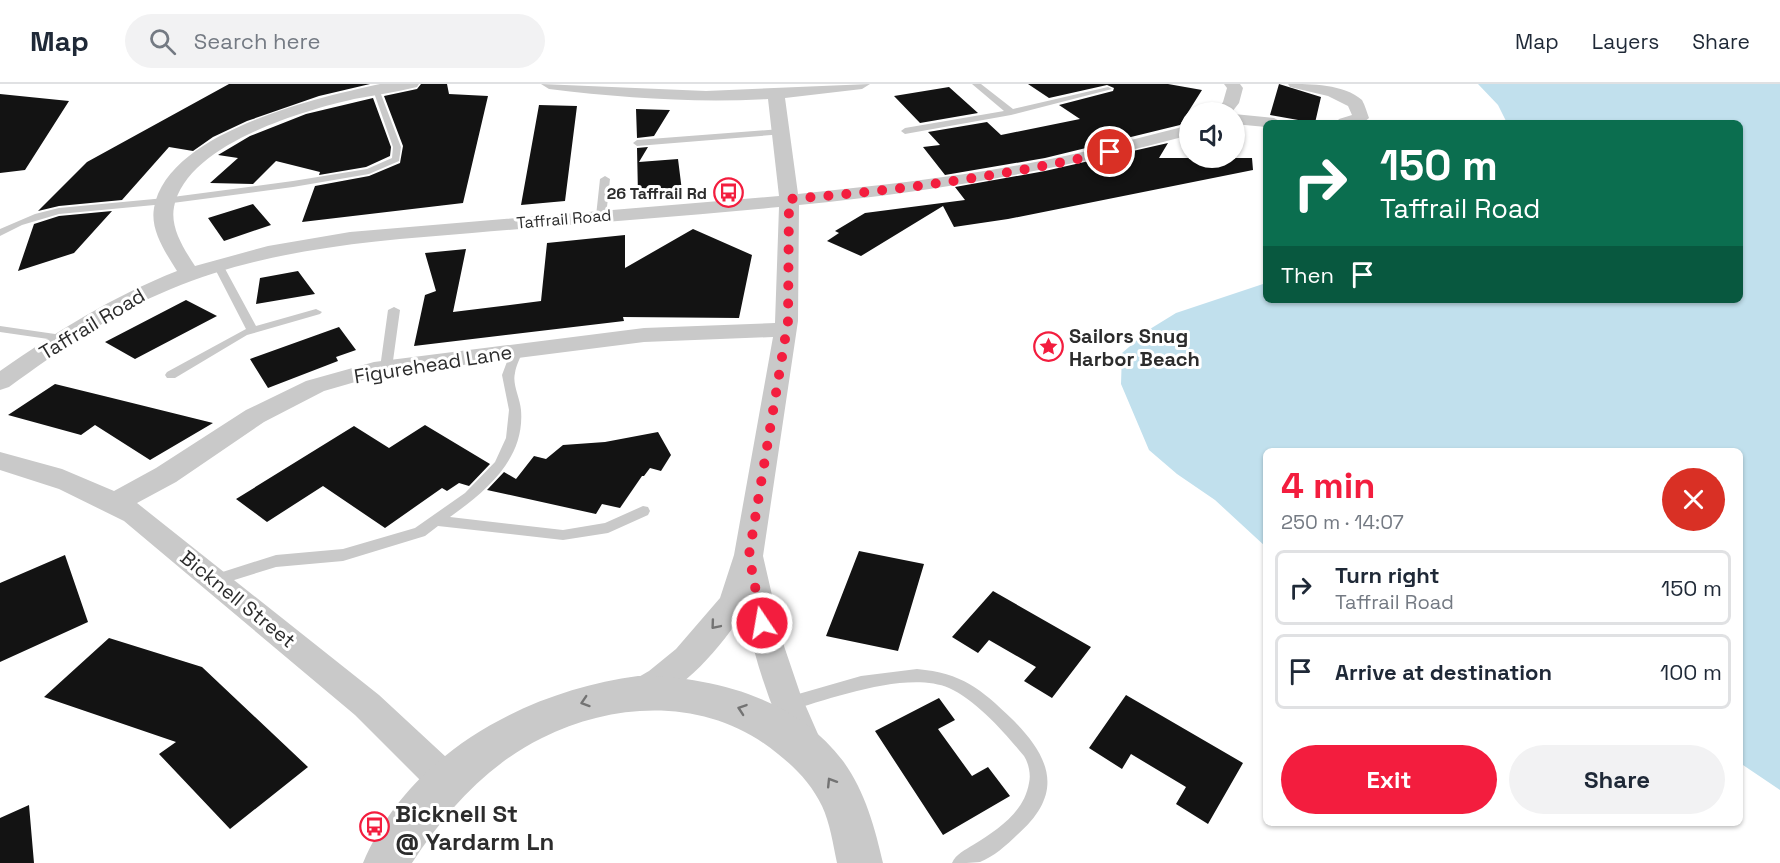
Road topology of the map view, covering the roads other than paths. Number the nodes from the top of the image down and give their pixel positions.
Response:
1 (411, 84) edge
2 (549, 84) edge
3 (862, 84) edge
4 (976, 84) edge
5 (1232, 84) edge
6 (1296, 84) edge
7 (375, 89) junction
8 (1108, 89) dead end
9 (776, 95) junction
10 (1231, 102) edge
11 (1011, 112) junction
12 (1245, 120) edge
13 (1355, 120) edge
14 (1263, 122) edge
15 (905, 131) dead end
16 (781, 132) junction
17 (1179, 133) edge
18 (637, 143) dead end
19 (605, 178) dead end
20 (789, 199) junction
21 (166, 201) junction
22 (600, 216) junction
23 (0, 233) edge
24 (218, 265) junction
25 (189, 274) junction
26 (394, 310) dead end
27 (316, 312) dead end
28 (0, 329) edge
29 (252, 330) junction
30 (784, 330) junction
31 (63, 338) junction
32 (517, 351) junction
33 (386, 368) junction
34 (171, 375) dead end
35 (0, 382) edge
36 (0, 461) edge
37 (115, 503) junction
38 (643, 512) dead end
39 (435, 521) junction
40 (749, 555) junction
41 (215, 580) junction
42 (642, 692) junction
43 (788, 704) junction
44 (809, 752) junction
45 (447, 782) junction
46 (849, 816) junction
47 (386, 863) edge
48 (860, 863) edge
49 (877, 863) edge
50 (962, 863) edge

1 - 7 street
2 - 9 street
3 - 9 street
4 - 11 lane
5 - 10 street
6 - 13 street
7 - 21 street
7 - 21 lane
8 - 11 lane
9 - 16 street
11 - 15 lane
12 - 14 street
16 - 18 lane
16 - 20 street
17 - 20 street, Taffrail Road
19 - 22 lane
20 - 22 street, Taffrail Road
20 - 30 street
21 - 23 lane
21 - 25 street
22 - 24 street, Taffrail Road
24 - 25 street, Taffrail Road
24 - 29 lane
25 - 31 street, Taffrail Road
26 - 33 lane
27 - 29 lane
28 - 31 lane
29 - 34 lane
30 - 32 street, Figurehead Lane
30 - 40 street
31 - 35 street, Taffrail Road
32 - 33 street, Figurehead Lane
32 - 39 lane
33 - 37 street, Figurehead Lane
36 - 37 street, Bicknell Street
37 - 41 street, Bicknell Street
38 - 39 lane
39 - 41 lane
40 -> 42 street
40 - 43 street
41 - 45 street, Bicknell Street
44 -> 42 street
42 -> 45 street
43 - 44 street
43 - 50 lane
46 -> 44 street
45 - 47 street
46 - 48 street
46 - 49 street

